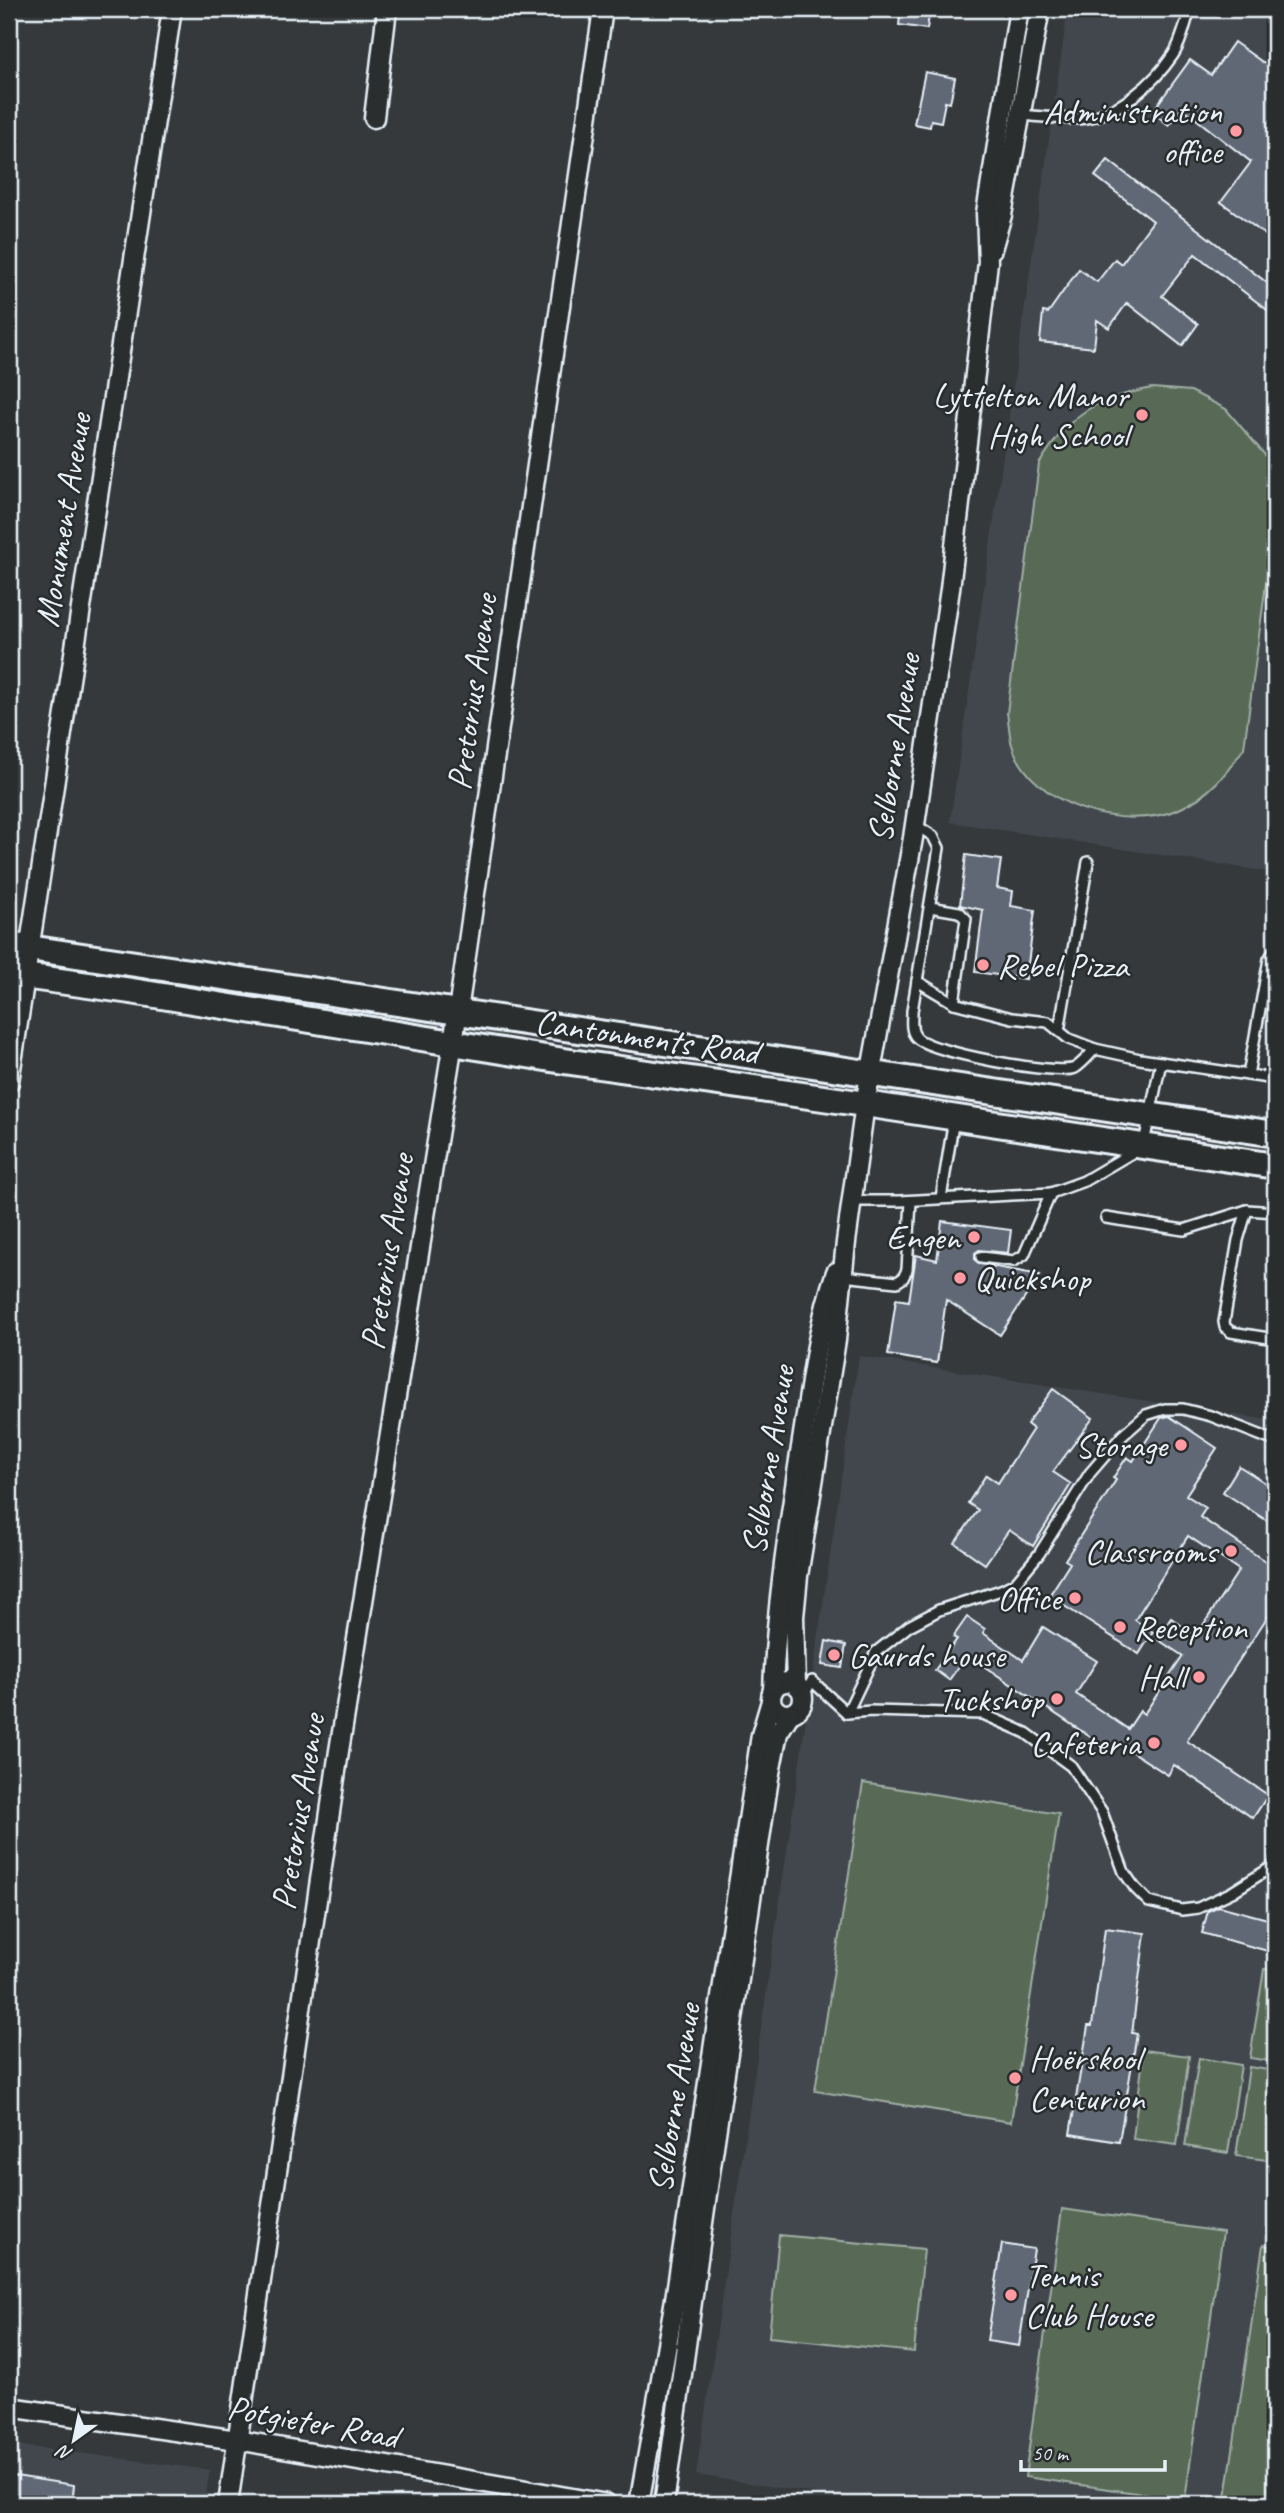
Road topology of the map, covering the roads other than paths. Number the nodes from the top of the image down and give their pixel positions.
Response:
1 (173, 9) edge
2 (387, 9) edge
3 (603, 9) edge
4 (1019, 9) edge
5 (1040, 9) edge
6 (1190, 9) edge
7 (1020, 115) junction
8 (374, 118) dead end
9 (988, 262) junction
10 (914, 824) junction
11 (1088, 863) dead end
12 (930, 907) junction
13 (19, 947) edge
14 (1275, 950) edge
15 (17, 975) edge
16 (917, 981) junction
17 (954, 1003) junction
18 (458, 1011) junction
19 (1059, 1031) junction
20 (453, 1042) junction
21 (1095, 1049) junction
22 (1161, 1062) junction
23 (871, 1074) junction
24 (1248, 1075) junction
25 (1275, 1079) edge
26 (9, 1082) edge
27 (865, 1104) junction
28 (1150, 1115) junction
29 (955, 1117) junction
30 (1275, 1134) edge
31 (1144, 1146) junction
32 (1275, 1166) edge
33 (1051, 1193) junction
34 (941, 1198) junction
35 (852, 1200) junction
36 (911, 1201) junction
37 (1247, 1210) junction
38 (1275, 1212) edge
39 (1106, 1218) dead end
40 (846, 1242) junction
41 (981, 1257) dead end
42 (843, 1276) junction
43 (833, 1307) junction
44 (1275, 1339) edge
45 (1275, 1441) edge
46 (799, 1690) junction
47 (772, 1696) junction
48 (847, 1713) junction
49 (790, 1714) junction
50 (1275, 1865) edge
51 (723, 2033) junction
52 (683, 2300) junction
53 (9, 2407) edge
54 (237, 2440) junction
55 (228, 2504) edge
56 (607, 2504) edge
57 (639, 2504) edge
58 (664, 2504) edge

1 - 13 street, Monument Avenue
2 - 8 street
3 - 18 street, Pretorius Avenue
4 - 9 street, Selborne Avenue
5 - 7 street, Selborne Avenue
6 - 7 lane
7 - 9 street, Selborne Avenue
9 - 10 street, Selborne Avenue
10 - 12 lane
10 - 23 street, Selborne Avenue
11 - 19 lane
12 - 16 lane
12 - 17 lane
13 - 15 street, Monument Avenue
13 - 18 main road, Cantonments Road
14 - 24 lane
15 - 20 main road, Cantonments Road
15 - 26 street, Monument Avenue
16 - 17 lane
16 - 21 lane
17 - 19 lane
18 - 20 street, Pretorius Avenue
18 - 23 main road, Cantonments Road
19 - 21 lane
20 - 27 main road, Cantonments Road
20 - 54 street, Pretorius Avenue
21 - 22 lane
22 - 24 lane
22 - 28 lane
23 - 27 street, Selborne Avenue
23 - 28 main road, Cantonments Road
24 - 25 lane
27 - 29 main road, Cantonments Road
27 - 35 street, Selborne Avenue
28 - 30 main road, Cantonments Road
28 - 31 lane
29 - 31 main road, Cantonments Road
29 - 34 lane
31 - 32 main road, Cantonments Road
31 - 33 lane
33 - 34 lane
33 - 41 lane
34 - 36 lane
35 - 36 lane
35 - 40 street, Selborne Avenue
36 - 42 lane
37 - 38 lane
37 - 39 lane
37 - 44 lane
40 - 42 street, Selborne Avenue
40 - 43 street, Selborne Avenue
42 - 43 street, Selborne Avenue
43 - 46 street, Selborne Avenue
43 - 47 street, Selborne Avenue
45 - 48 lane
46 - 47 street
46 - 48 lane
46 - 49 street
47 - 49 street
47 - 51 street, Selborne Avenue
48 - 50 lane
49 - 51 street, Selborne Avenue
51 - 52 street, Selborne Avenue
52 - 57 street, Selborne Avenue
52 - 58 street, Selborne Avenue
53 - 54 street, Potgieter Road
54 - 55 street, Pretorius Avenue
54 - 56 street, Potgieter Road

